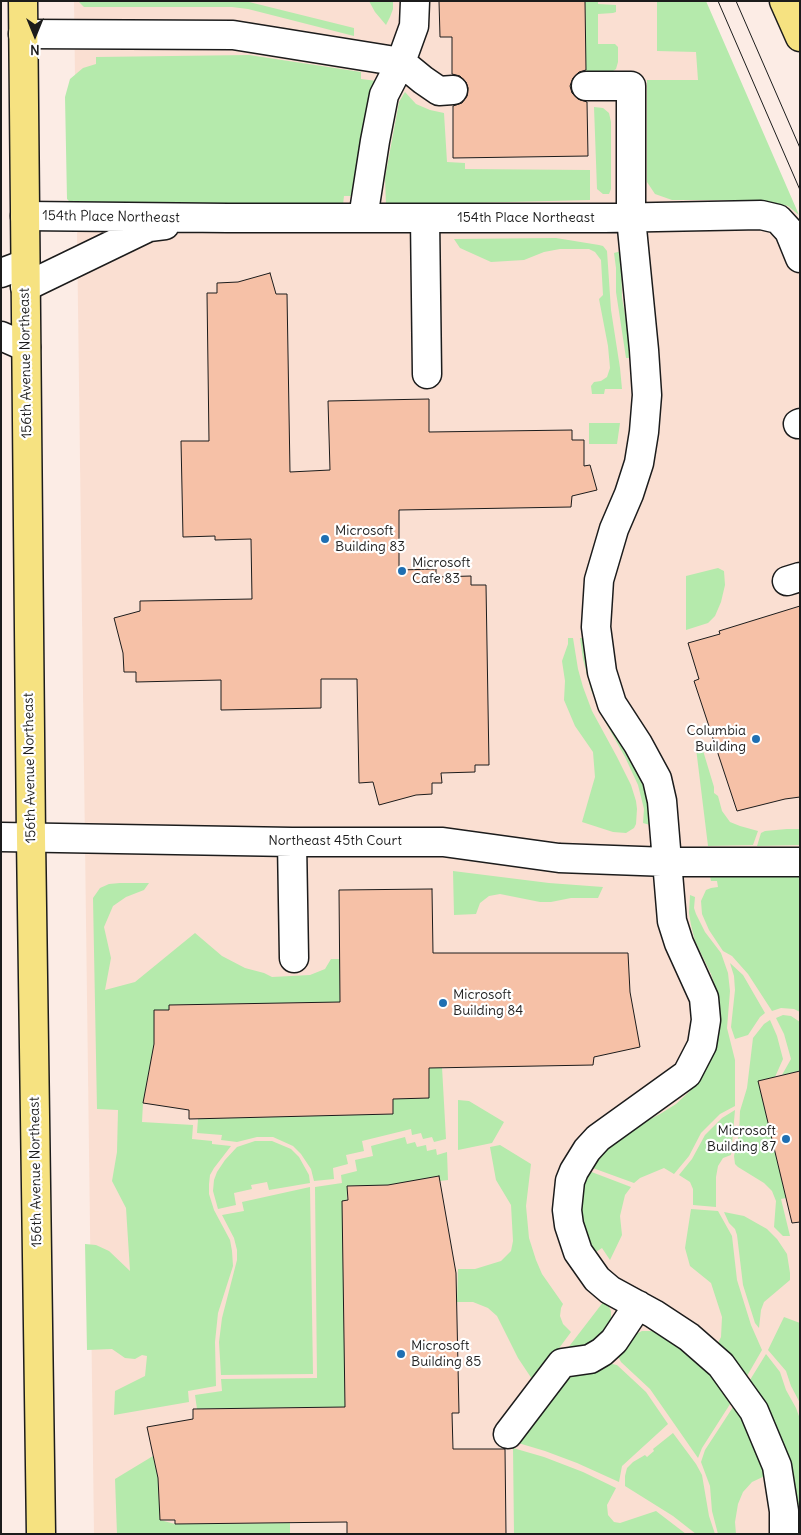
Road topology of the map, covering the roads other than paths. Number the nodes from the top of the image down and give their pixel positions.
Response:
1 (23, 1) edge
2 (415, 1) edge
3 (784, 1) edge
4 (23, 34) junction
5 (800, 37) edge
6 (401, 62) junction
7 (586, 86) dead end
8 (452, 90) dead end
9 (24, 216) junction
10 (228, 218) junction
11 (362, 218) junction
12 (425, 218) junction
13 (630, 218) junction
14 (800, 258) edge
15 (17, 275) edge
16 (1, 336) edge
17 (26, 348) junction
18 (427, 374) dead end
19 (1, 837) edge
20 (31, 838) junction
21 (292, 842) junction
22 (668, 862) junction
23 (800, 862) edge
24 (294, 958) dead end
25 (638, 1305) junction
26 (508, 1434) dead end
27 (41, 1534) edge
28 (784, 1534) edge

1 - 4 main road, 156th Avenue Northeast
2 - 6 street
3 - 5 main road
4 - 6 street
4 - 9 main road, 156th Avenue Northeast
6 - 8 street
6 - 11 street
7 - 13 street
9 - 10 street, 154th Place Northeast
9 - 15 main road, 156th Avenue Northeast
10 - 11 street, 154th Place Northeast
10 - 15 street, 154th Place Northeast
11 - 12 street, 154th Place Northeast
12 - 13 street, 154th Place Northeast
12 - 18 street
13 - 14 street, 154th Place Northeast
13 - 22 street
15 - 17 main road, 156th Avenue Northeast
16 - 17 street
17 - 20 main road, 156th Avenue Northeast
19 - 20 street, Northeast 45th Court
20 - 21 street, Northeast 45th Court
20 - 27 main road, 156th Avenue Northeast
21 - 22 street, Northeast 45th Court
21 - 24 street
22 - 23 street
22 - 25 street
25 - 26 street
25 - 28 street

